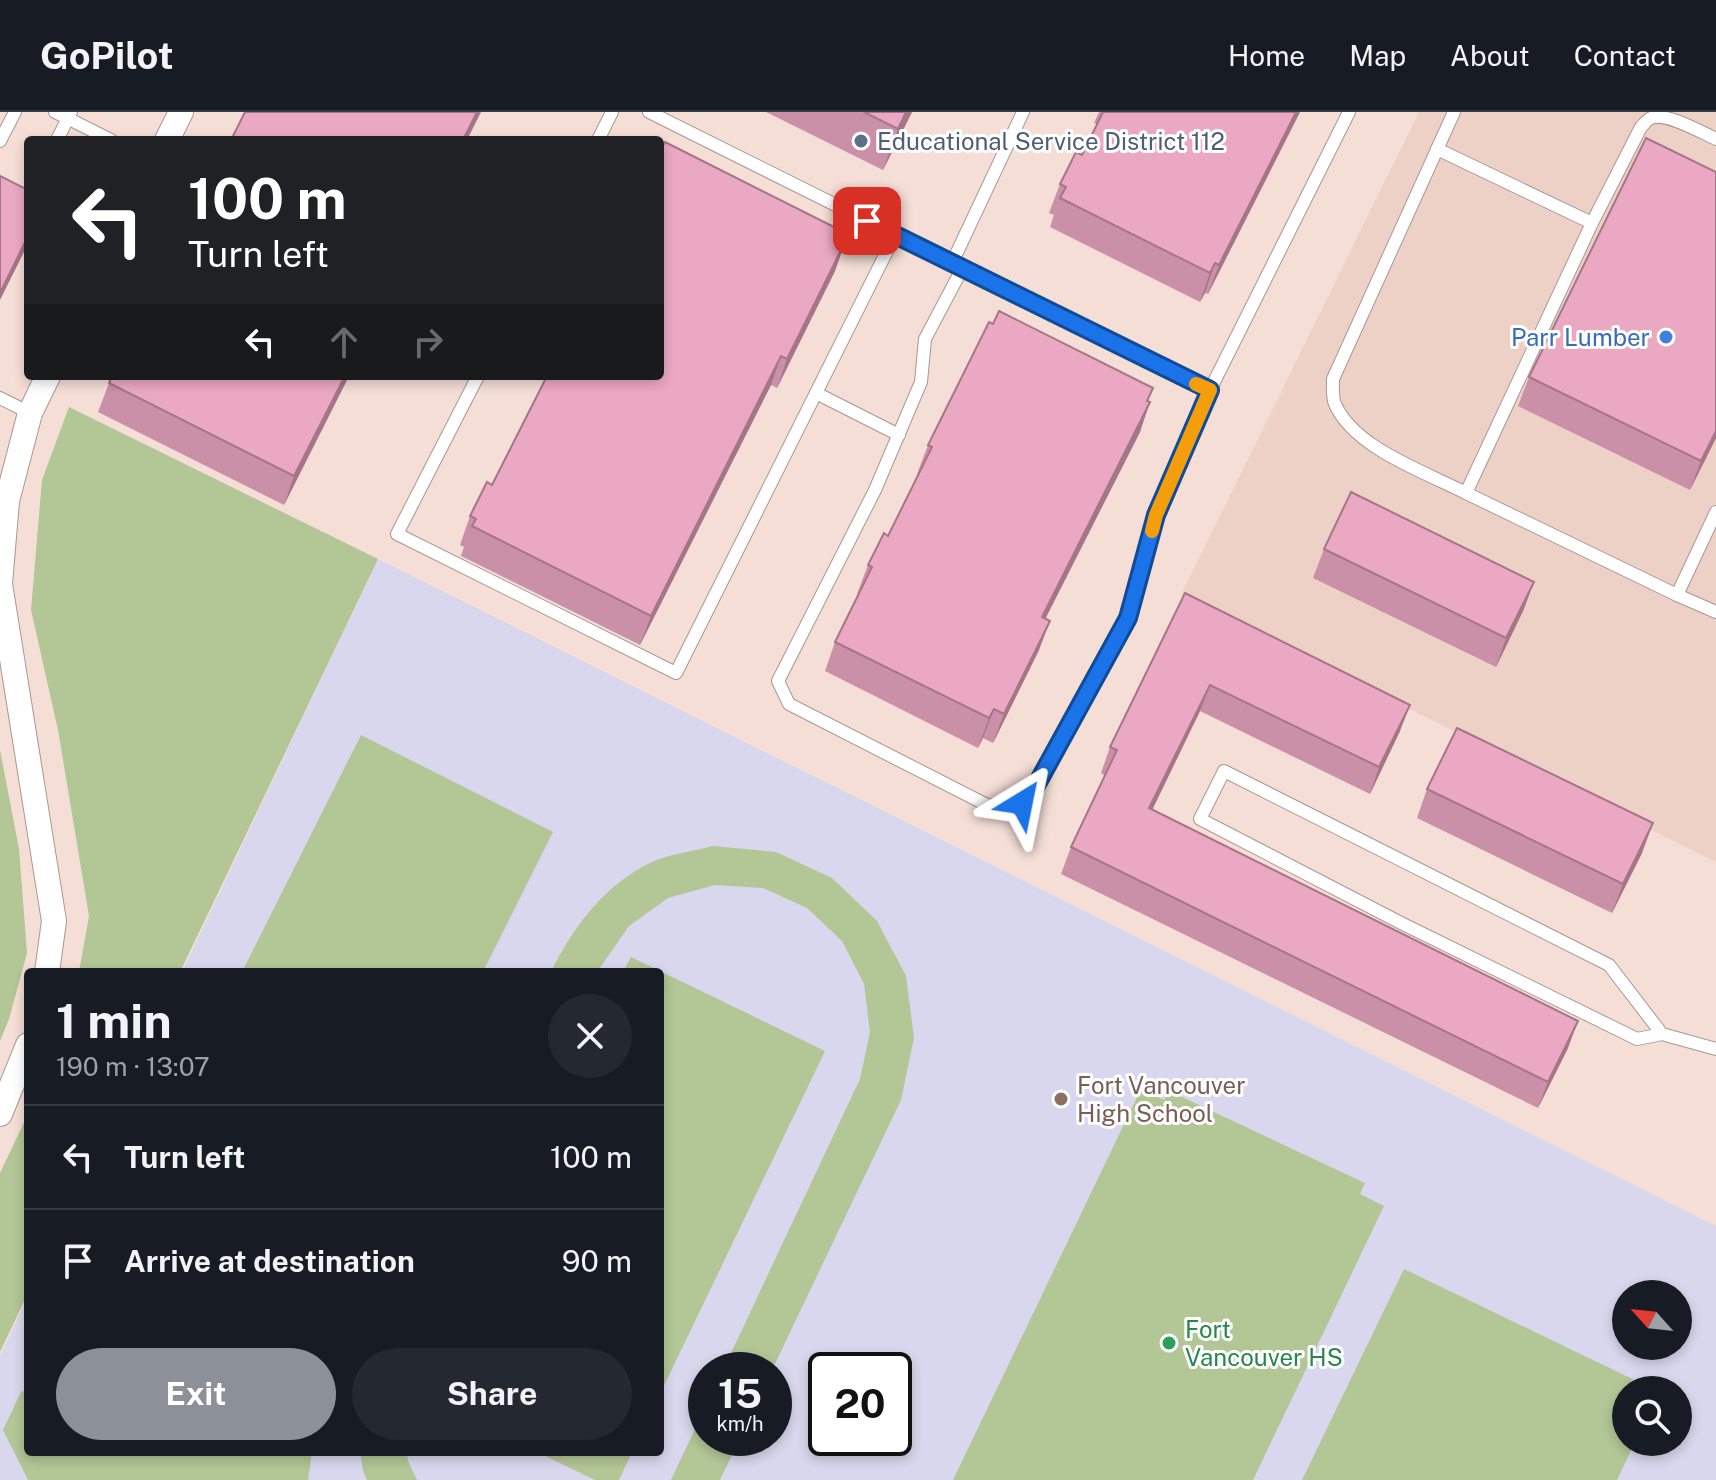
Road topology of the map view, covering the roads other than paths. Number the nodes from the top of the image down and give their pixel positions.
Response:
1 (15, 112) edge
2 (55, 112) edge
3 (181, 112) edge
4 (612, 112) edge
5 (649, 112) edge
6 (1023, 112) edge
7 (1349, 112) edge
8 (1454, 112) edge
9 (70, 115) edge
10 (59, 136) edge
11 (104, 136) edge
12 (169, 136) edge
13 (600, 136) edge
14 (1716, 139) edge
15 (0, 141) edge
16 (1437, 149) junction
17 (1592, 223) junction
18 (895, 235) junction
19 (957, 266) junction
20 (46, 380) edge
21 (476, 380) edge
22 (1210, 390) junction
23 (816, 393) junction
24 (0, 398) edge
25 (30, 413) junction
26 (899, 435) junction
27 (1466, 493) junction
28 (1716, 512) edge
29 (1677, 595) junction
30 (1716, 612) edge
31 (48, 968) edge
32 (1662, 1034) junction
33 (1716, 1049) edge
34 (24, 1055) edge
35 (0, 1114) edge

1 - 15 lane
2 - 9 lane
3 - 12 street
4 - 13 lane
5 - 18 lane
6 - 19 lane
7 - 22 lane
8 - 16 lane
9 - 10 lane
9 - 11 lane
14 - 17 lane
16 - 17 lane
16 - 27 lane
17 - 27 lane
18 - 19 lane
18 - 23 lane
19 - 22 lane
19 - 26 lane
20 - 25 street
21 - 23 lane
22 - 26 lane
23 - 26 lane
24 - 25 lane
25 - 31 street
27 - 29 lane
28 - 29 lane
29 - 30 lane
32 - 32 lane
32 - 33 lane
34 - 35 street

